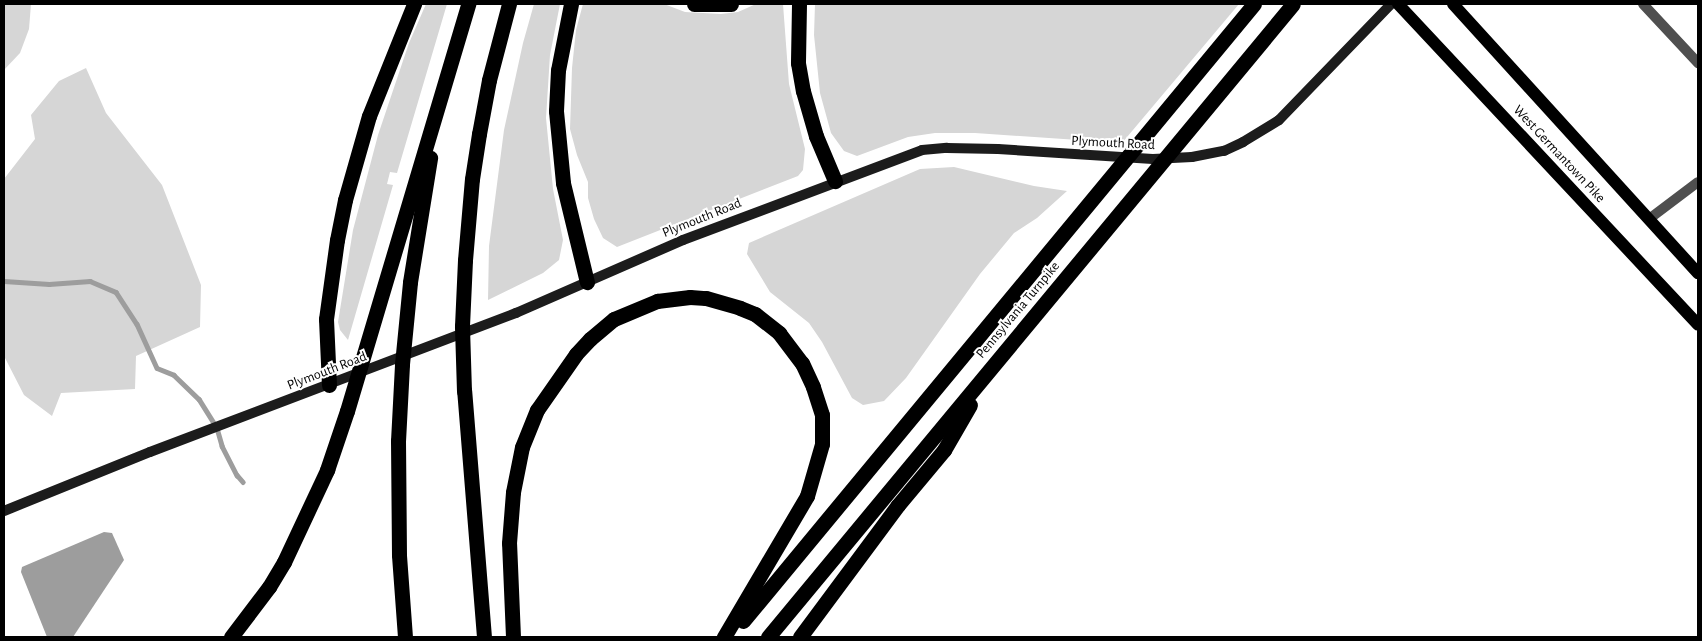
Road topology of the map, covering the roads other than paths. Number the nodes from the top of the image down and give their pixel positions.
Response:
1 (414, 4) edge
2 (468, 4) edge
3 (509, 4) edge
4 (571, 4) edge
5 (694, 4) edge
6 (731, 4) edge
7 (799, 4) edge
8 (1254, 4) edge
9 (1391, 4) edge
10 (1398, 4) edge
11 (1453, 4) edge
12 (1643, 4) edge
13 (1292, 5) edge
14 (1698, 63) edge
15 (441, 92) junction
16 (835, 181) junction
17 (1698, 182) edge
18 (1649, 219) junction
19 (1698, 273) edge
20 (587, 282) junction
21 (1698, 325) edge
22 (994, 364) junction
23 (329, 385) junction
24 (4, 511) edge
25 (231, 637) edge
26 (405, 637) edge
27 (484, 637) edge
28 (513, 637) edge
29 (724, 637) edge
30 (729, 637) edge
31 (768, 637) edge
32 (800, 637) edge

1 - 23 highway
2 - 15 highway
3 - 27 highway
4 - 20 highway
5 - 6 highway
7 - 16 highway
8 - 30 highway, Pennsylvania Turnpike
9 - 16 main road, Plymouth Road
10 - 21 main road, West Germantown Pike
11 - 18 main road, West Germantown Pike
12 - 14 street
13 - 22 highway, Pennsylvania Turnpike
15 - 25 highway
15 - 26 highway
16 - 20 main road, Plymouth Road
17 - 18 street
18 - 19 main road, West Germantown Pike
20 - 23 main road, Plymouth Road
22 - 31 highway, Pennsylvania Turnpike
22 - 32 highway
23 - 24 main road, Plymouth Road
28 - 29 highway

